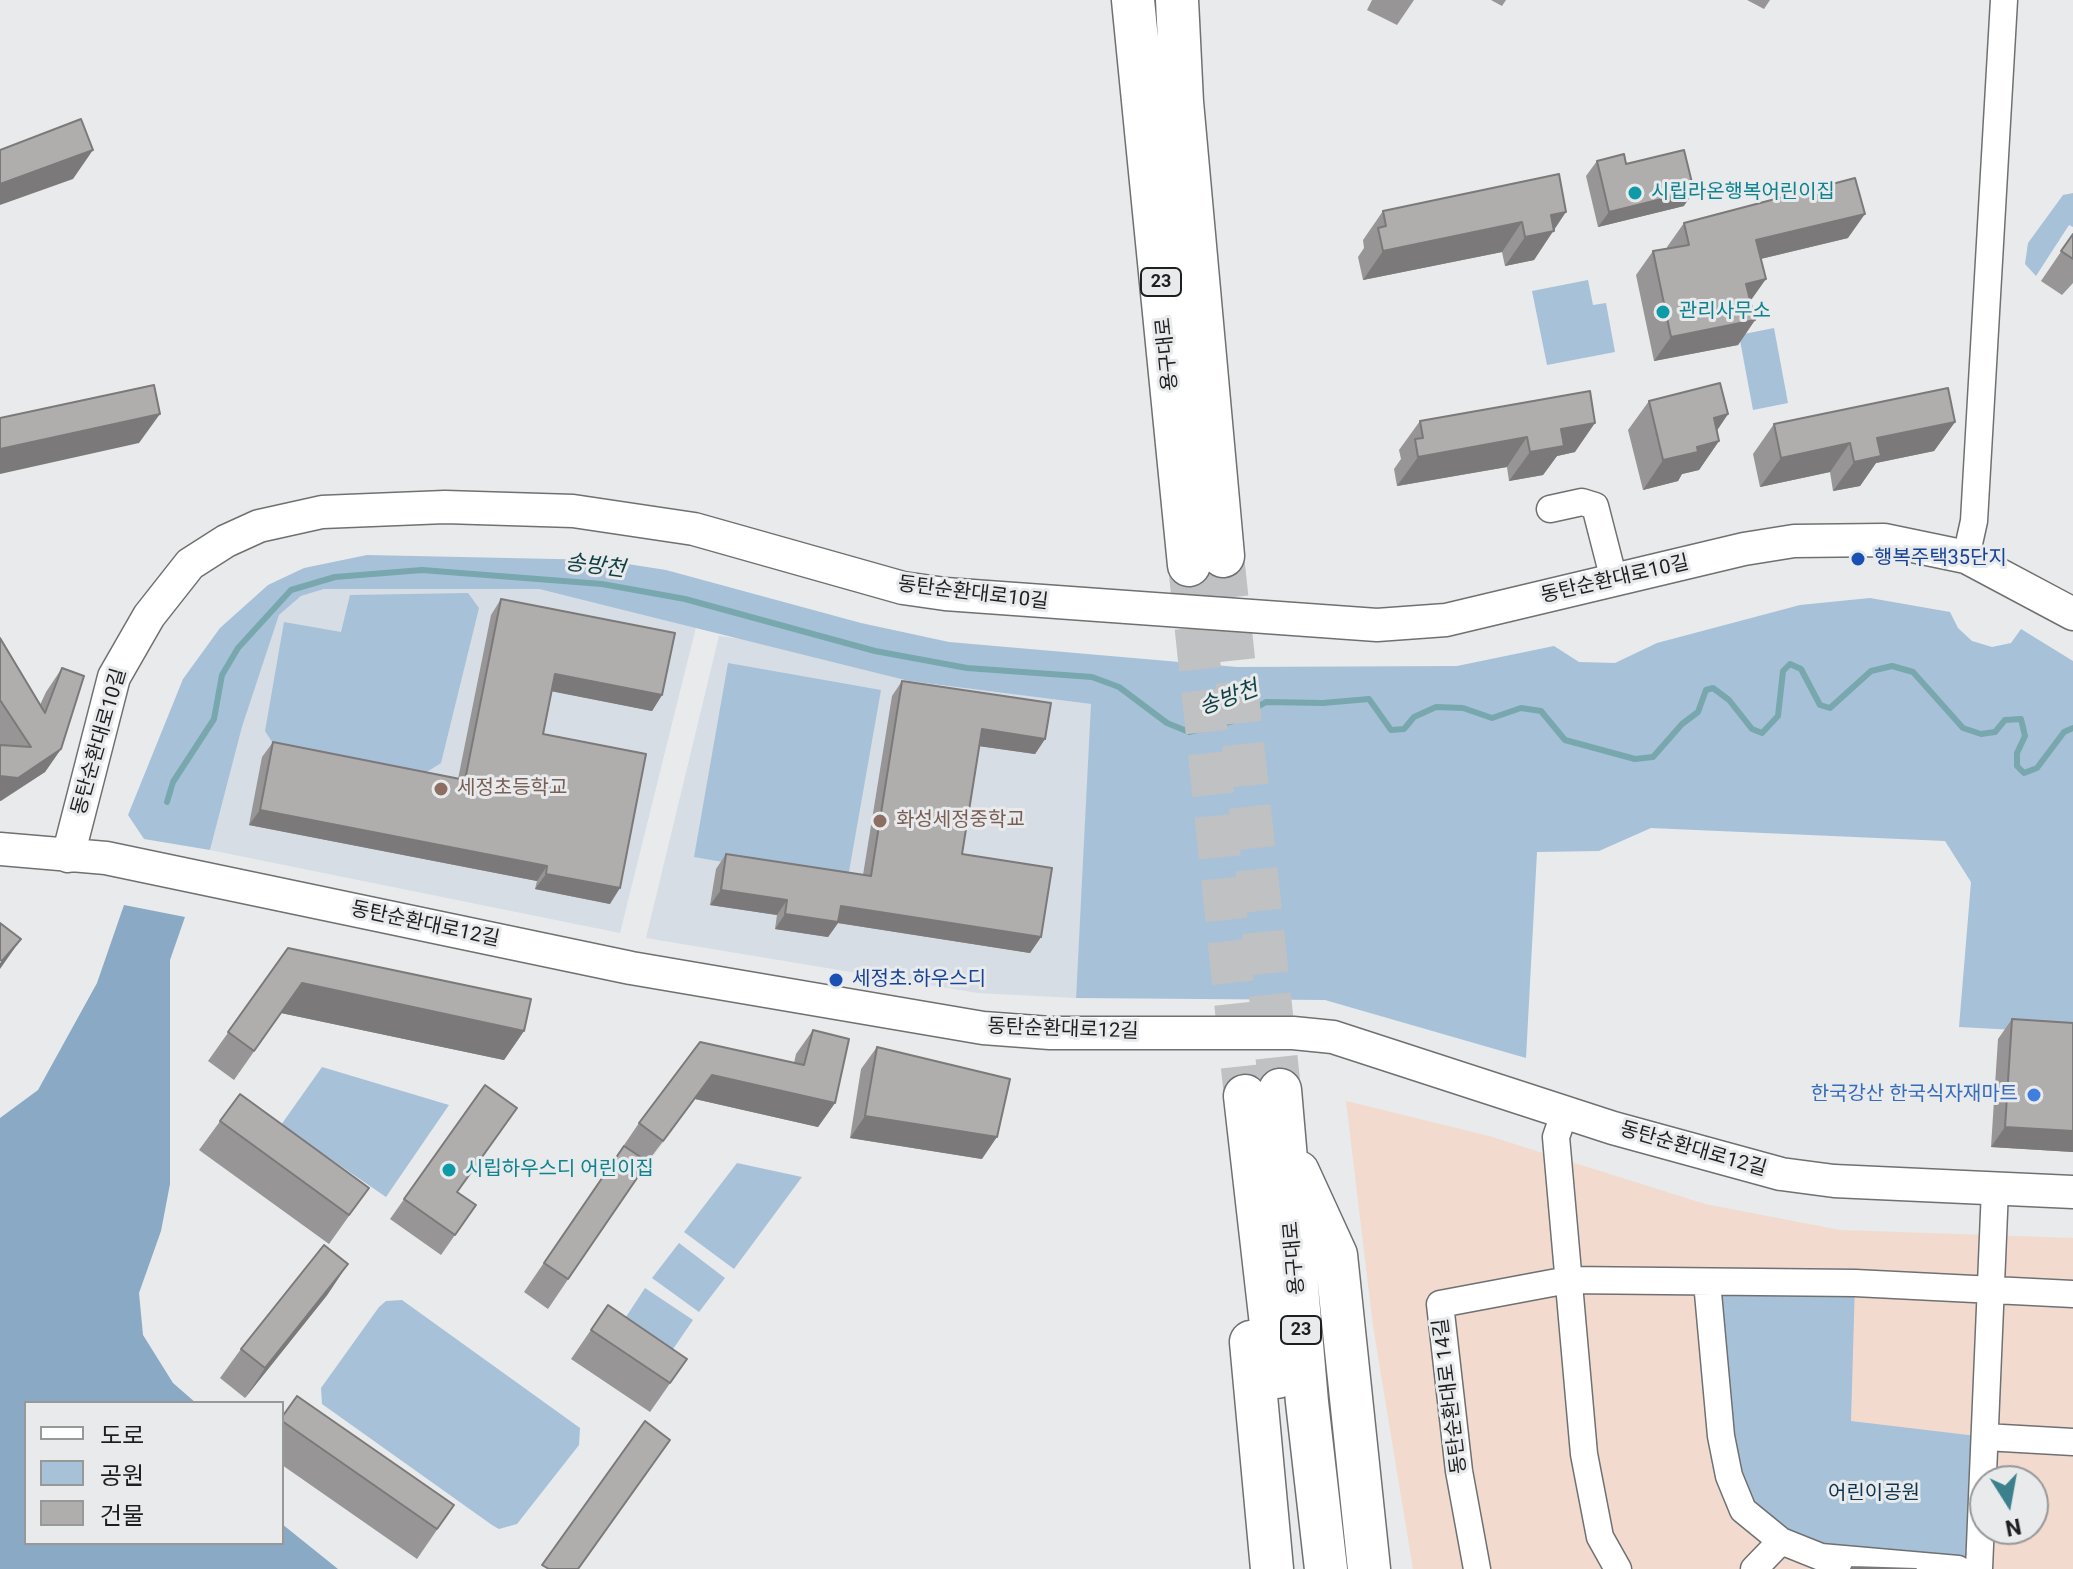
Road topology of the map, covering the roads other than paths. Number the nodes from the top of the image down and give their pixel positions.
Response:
1 (1133, 0) edge
2 (1177, 0) edge
3 (2004, 0) edge
4 (1550, 509) dead end
5 (1966, 557) junction
6 (1614, 580) junction
7 (2073, 614) edge
8 (0, 849) edge
9 (68, 856) junction
10 (1262, 1093) tunnel mouth
11 (1565, 1111) junction
12 (1268, 1146) junction
13 (1995, 1189) junction
14 (2073, 1192) edge
15 (1568, 1280) junction
16 (1707, 1282) junction
17 (1992, 1290) junction
18 (2073, 1294) edge
19 (1985, 1437) junction
20 (2073, 1442) edge
21 (1781, 1541) junction
22 (1270, 1569) edge
23 (1299, 1569) edge
24 (1326, 1569) edge
25 (1369, 1569) edge
26 (1477, 1569) edge
27 (1618, 1569) edge
28 (1754, 1569) edge
29 (1958, 1569) edge
30 (1979, 1569) edge

1 - 2 highway, 용구대로 / 23
3 - 5 street
4 - 6 street
5 - 6 street, 동탄순환대로10길
5 - 7 street, 동탄순환대로10길
6 - 9 street, 동탄순환대로10길
8 - 9 street, 동탄순환대로12길
9 - 11 street, 동탄순환대로12길
10 - 12 highway, 용구대로 / 23
11 - 13 street, 동탄순환대로12길
11 - 15 street
12 - 22 highway
12 - 23 highway, 용구대로 / 23
12 - 24 highway, 용구대로 / 23
12 - 25 highway
13 - 14 street, 동탄순환대로12길
13 - 17 street
15 - 16 street, 동탄순환대로 14길
15 - 26 street, 동탄순환대로 14길
15 - 27 street
16 - 17 street, 동탄순환대로 14길
16 - 21 street
17 - 18 street, 동탄순환대로 14길
17 - 19 street
19 - 20 street
19 - 30 street
21 - 28 street
21 - 29 street

